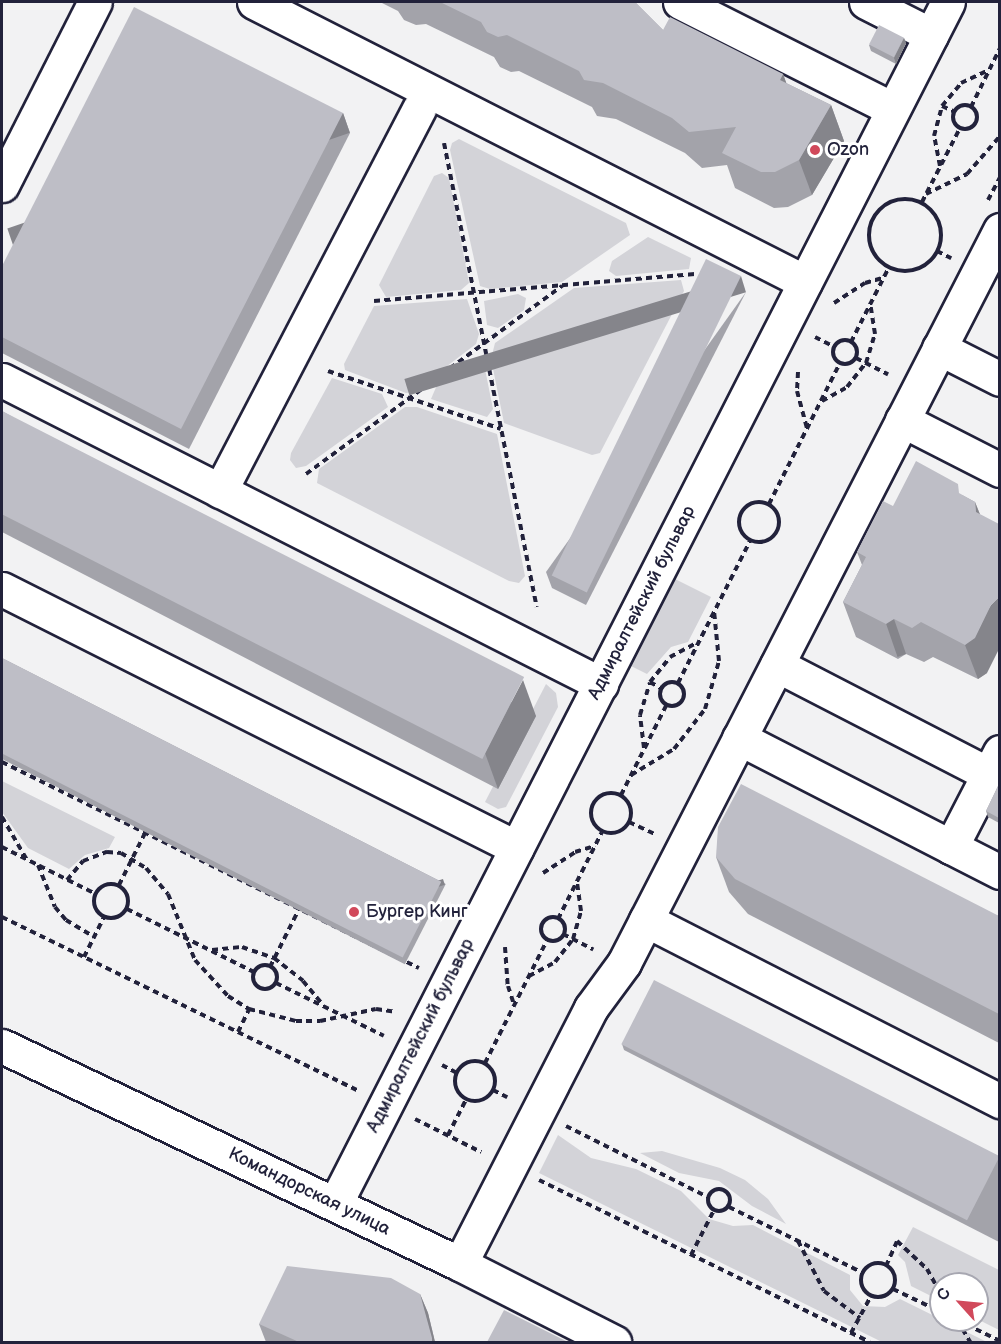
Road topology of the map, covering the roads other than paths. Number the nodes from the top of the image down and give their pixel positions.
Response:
1 (95, 2) edge
2 (254, 2) edge
3 (680, 2) edge
4 (866, 2) edge
5 (948, 2) edge
6 (931, 35) junction
7 (419, 109) dead end
8 (893, 110) junction
9 (2, 185) edge
10 (999, 230) edge
11 (805, 282) junction
12 (939, 348) junction
13 (999, 379) edge
14 (2, 380) edge
15 (902, 420) junction
16 (999, 470) edge
17 (220, 491) junction
18 (2, 589) edge
19 (777, 665) junction
20 (601, 684) junction
21 (739, 738) junction
22 (994, 763) edge
23 (951, 847) junction
24 (517, 848) junction
25 (999, 872) edge
26 (646, 920) junction
27 (2, 1046) edge
28 (999, 1101) edge
29 (335, 1204) junction
30 (460, 1264) junction
31 (517, 1293) junction
32 (501, 1323) edge
33 (614, 1342) edge

1 - 9 street
2 - 11 street
3 - 8 street
4 - 6 street
5 - 6 street, Адмиралтейский бульвар
6 - 8 street, Адмиралтейский бульвар
7 - 17 street
8 - 11 street, Адмиралтейский бульвар
10 - 12 street
11 - 20 street, Адмиралтейский бульвар
12 - 13 street
12 - 15 street
14 - 17 street
15 - 16 street
15 - 19 street
17 - 20 street
18 - 24 street
19 - 21 street
19 - 22 street
20 - 24 street, Адмиралтейский бульвар
21 - 23 street
21 - 26 street
22 - 23 street
23 - 25 street
24 - 29 street, Адмиралтейский бульвар
26 - 28 street
26 - 30 street
27 - 29 street, Командорская улица
29 - 30 street, Командорская улица
30 - 31 street, Командорская улица
31 - 32 street
31 - 33 street, Командорская улица

